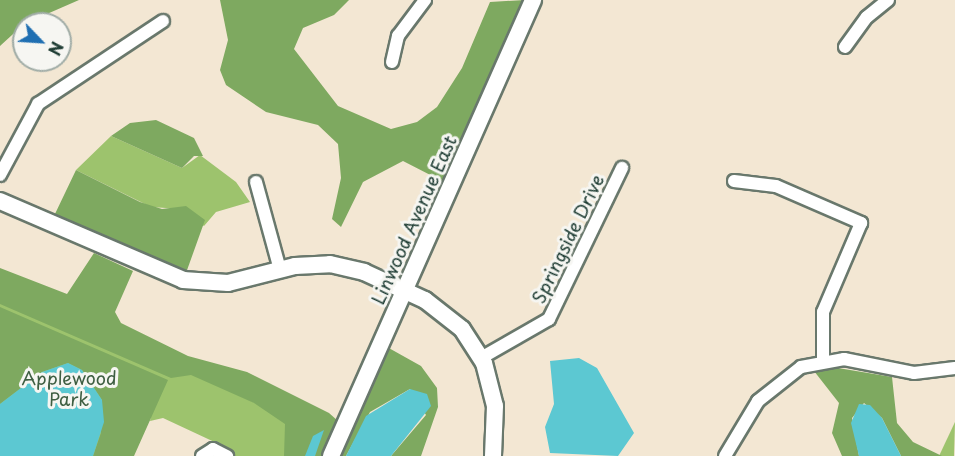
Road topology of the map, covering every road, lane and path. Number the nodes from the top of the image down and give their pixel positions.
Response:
1 (425, 0) edge
2 (533, 0) edge
3 (888, 0) edge
4 (163, 21) dead end
5 (845, 47) dead end
6 (392, 62) dead end
7 (622, 168) dead end
8 (0, 175) edge
9 (734, 181) dead end
10 (256, 182) dead end
11 (0, 201) edge
12 (280, 270) junction
13 (404, 290) junction
14 (481, 358) junction
15 (823, 361) junction
16 (954, 371) edge
17 (202, 456) edge
18 (227, 456) edge
19 (331, 456) edge
20 (493, 456) edge
21 (725, 456) edge

1 - 6 street
2 - 13 street, Linwood Avenue East
3 - 5 street
4 - 8 street
7 - 14 street, Springside Drive
9 - 15 street
10 - 12 street
11 - 12 street
12 - 13 street
13 - 14 street
13 - 19 street, Linwood Avenue East
14 - 20 street
15 - 16 street
15 - 21 street
17 - 18 street

